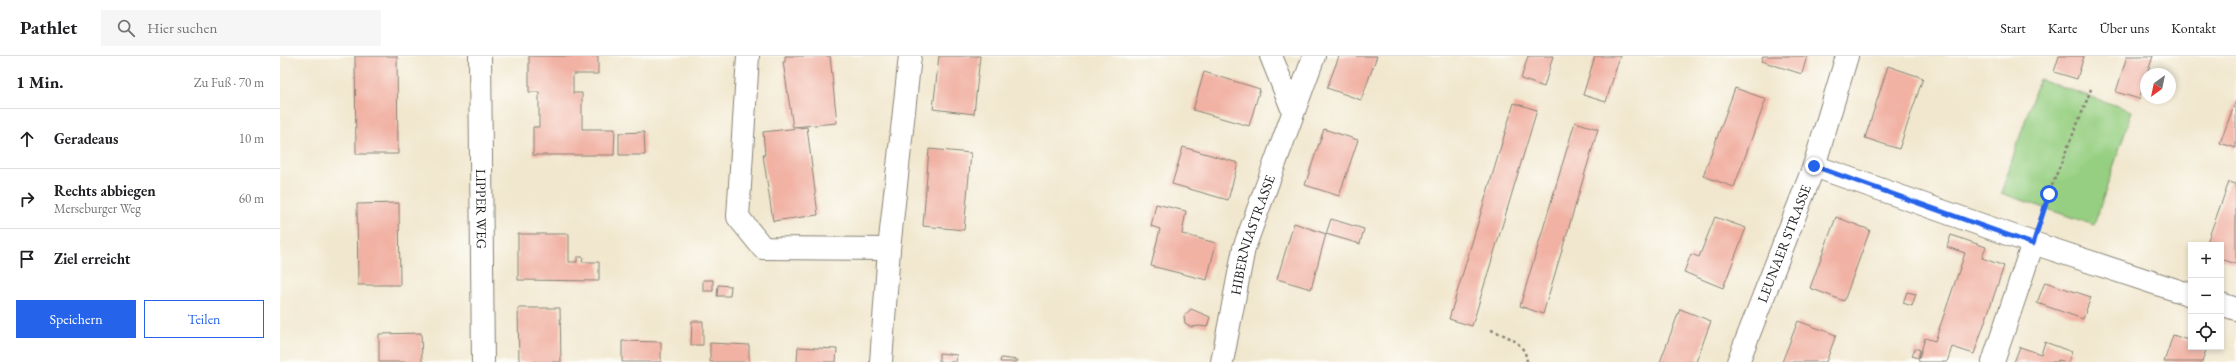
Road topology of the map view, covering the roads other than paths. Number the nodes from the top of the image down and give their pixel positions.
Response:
1 (480, 56) edge
2 (748, 56) edge
3 (910, 56) edge
4 (1271, 56) edge
5 (1314, 56) edge
6 (1847, 56) edge
7 (1293, 111) junction
8 (1814, 166) junction
9 (2033, 244) junction
10 (890, 249) junction
11 (2188, 293) edge
12 (2224, 305) edge
13 (2236, 309) edge
14 (483, 362) edge
15 (881, 362) edge
16 (1222, 362) edge
17 (1738, 362) edge
18 (1993, 362) edge

1 - 14 street, LIPPER WEG
2 - 10 street
3 - 10 street
4 - 7 street
5 - 7 street, HIBERNIASTRASSE
6 - 8 street, LEUNAER STRASSE
7 - 16 street, HIBERNIASTRASSE
8 - 9 street
8 - 17 street, LEUNAER STRASSE
9 - 11 street
9 - 18 street
10 - 15 street
12 - 13 street

